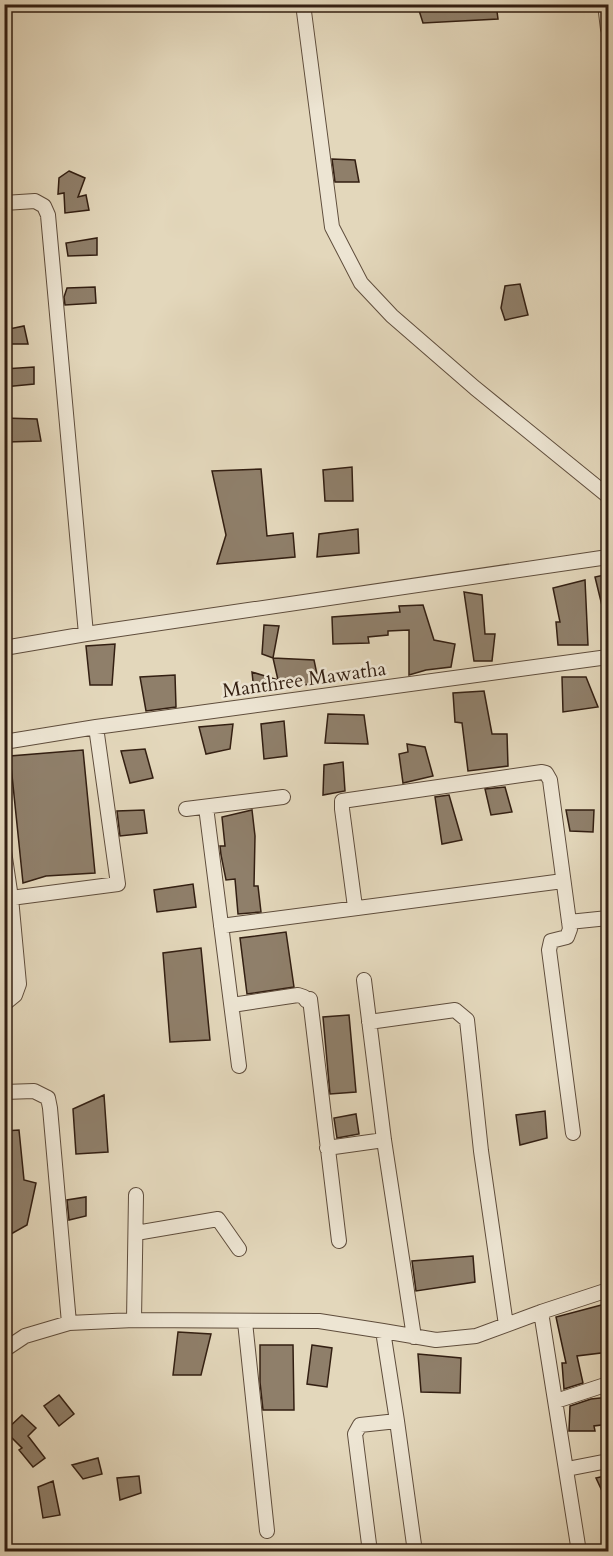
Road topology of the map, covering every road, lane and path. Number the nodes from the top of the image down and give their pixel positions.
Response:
1 (303, 4) edge
2 (605, 4) edge
3 (609, 29) edge
4 (4, 203) edge
5 (609, 496) edge
6 (609, 557) edge
7 (86, 634) junction
8 (4, 648) edge
9 (609, 657) edge
10 (96, 727) junction
11 (4, 742) edge
12 (283, 797) dead end
13 (206, 807) junction
14 (186, 809) dead end
15 (4, 851) edge
16 (563, 881) junction
17 (11, 898) junction
18 (355, 907) junction
19 (609, 918) edge
20 (569, 922) junction
21 (221, 926) junction
22 (364, 980) dead end
23 (4, 1004) edge
24 (232, 1005) junction
25 (369, 1022) junction
26 (238, 1066) dead end
27 (4, 1092) edge
28 (573, 1133) dead end
29 (384, 1140) junction
30 (327, 1148) junction
31 (136, 1195) dead end
32 (136, 1233) junction
33 (339, 1241) dead end
34 (239, 1249) dead end
35 (609, 1290) edge
36 (541, 1312) junction
37 (134, 1320) junction
38 (245, 1322) junction
39 (69, 1323) junction
40 (506, 1325) junction
41 (383, 1331) junction
42 (414, 1337) junction
43 (4, 1350) edge
44 (609, 1384) edge
45 (556, 1401) junction
46 (397, 1421) junction
47 (609, 1461) edge
48 (567, 1469) junction
49 (267, 1531) dead end
50 (370, 1551) edge
51 (415, 1551) edge
52 (579, 1551) edge

1 - 5 street
2 - 3 street
4 - 7 street
6 - 7 street
7 - 8 street
9 - 10 street, Manthree Mawatha
10 - 11 street, Manthree Mawatha
10 - 17 street
12 - 13 street
13 - 14 street
13 - 21 street
15 - 17 street
16 - 18 street
16 - 18 street
16 - 20 street
17 - 23 street
18 - 21 street
19 - 20 street
20 - 28 street
21 - 24 street
22 - 25 street
24 - 26 street
24 - 30 street
25 - 29 street
25 - 40 street
27 - 39 street
29 - 30 street
29 - 42 street
30 - 33 street
31 - 32 street
32 - 34 street
32 - 37 street
35 - 36 street
36 - 40 street
36 - 45 street
37 - 38 street
37 - 39 street
38 - 41 street
38 - 49 street
39 - 43 street
40 - 42 street
41 - 42 street
41 - 46 street
44 - 45 street
45 - 48 street
46 - 50 street
46 - 51 street
47 - 48 street
48 - 52 street

